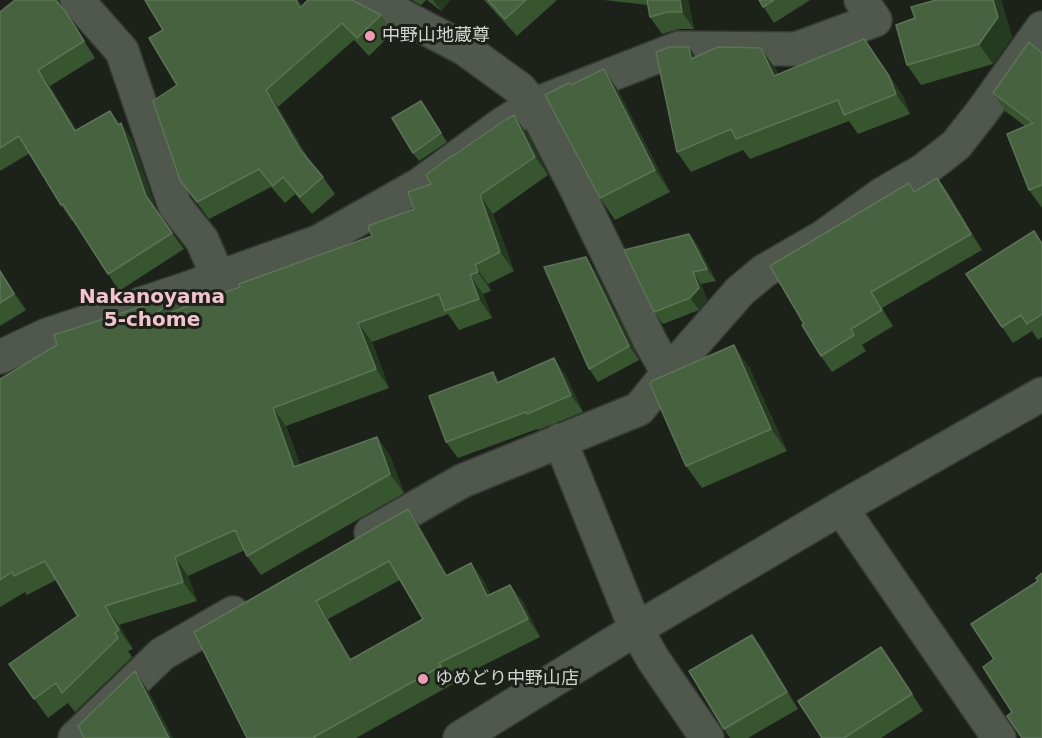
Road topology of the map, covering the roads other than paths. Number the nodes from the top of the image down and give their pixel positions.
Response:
1 (77, 0) edge
2 (372, 0) edge
3 (861, 0) edge
4 (1042, 28) edge
5 (533, 105) junction
6 (218, 277) junction
7 (0, 357) edge
8 (668, 373) junction
9 (1042, 394) edge
10 (560, 440) junction
11 (841, 508) junction
12 (342, 550) edge
13 (262, 596) edge
14 (636, 629) junction
15 (75, 738) edge
16 (460, 738) edge
17 (707, 738) edge
18 (999, 738) edge

1 - 6 street
2 - 5 street
3 - 5 street
4 - 8 street
5 - 6 street
5 - 8 street
6 - 7 street
8 - 10 street
9 - 11 street
10 - 12 street
10 - 14 street
11 - 14 street
11 - 18 street
13 - 15 street
14 - 16 street
14 - 17 street

